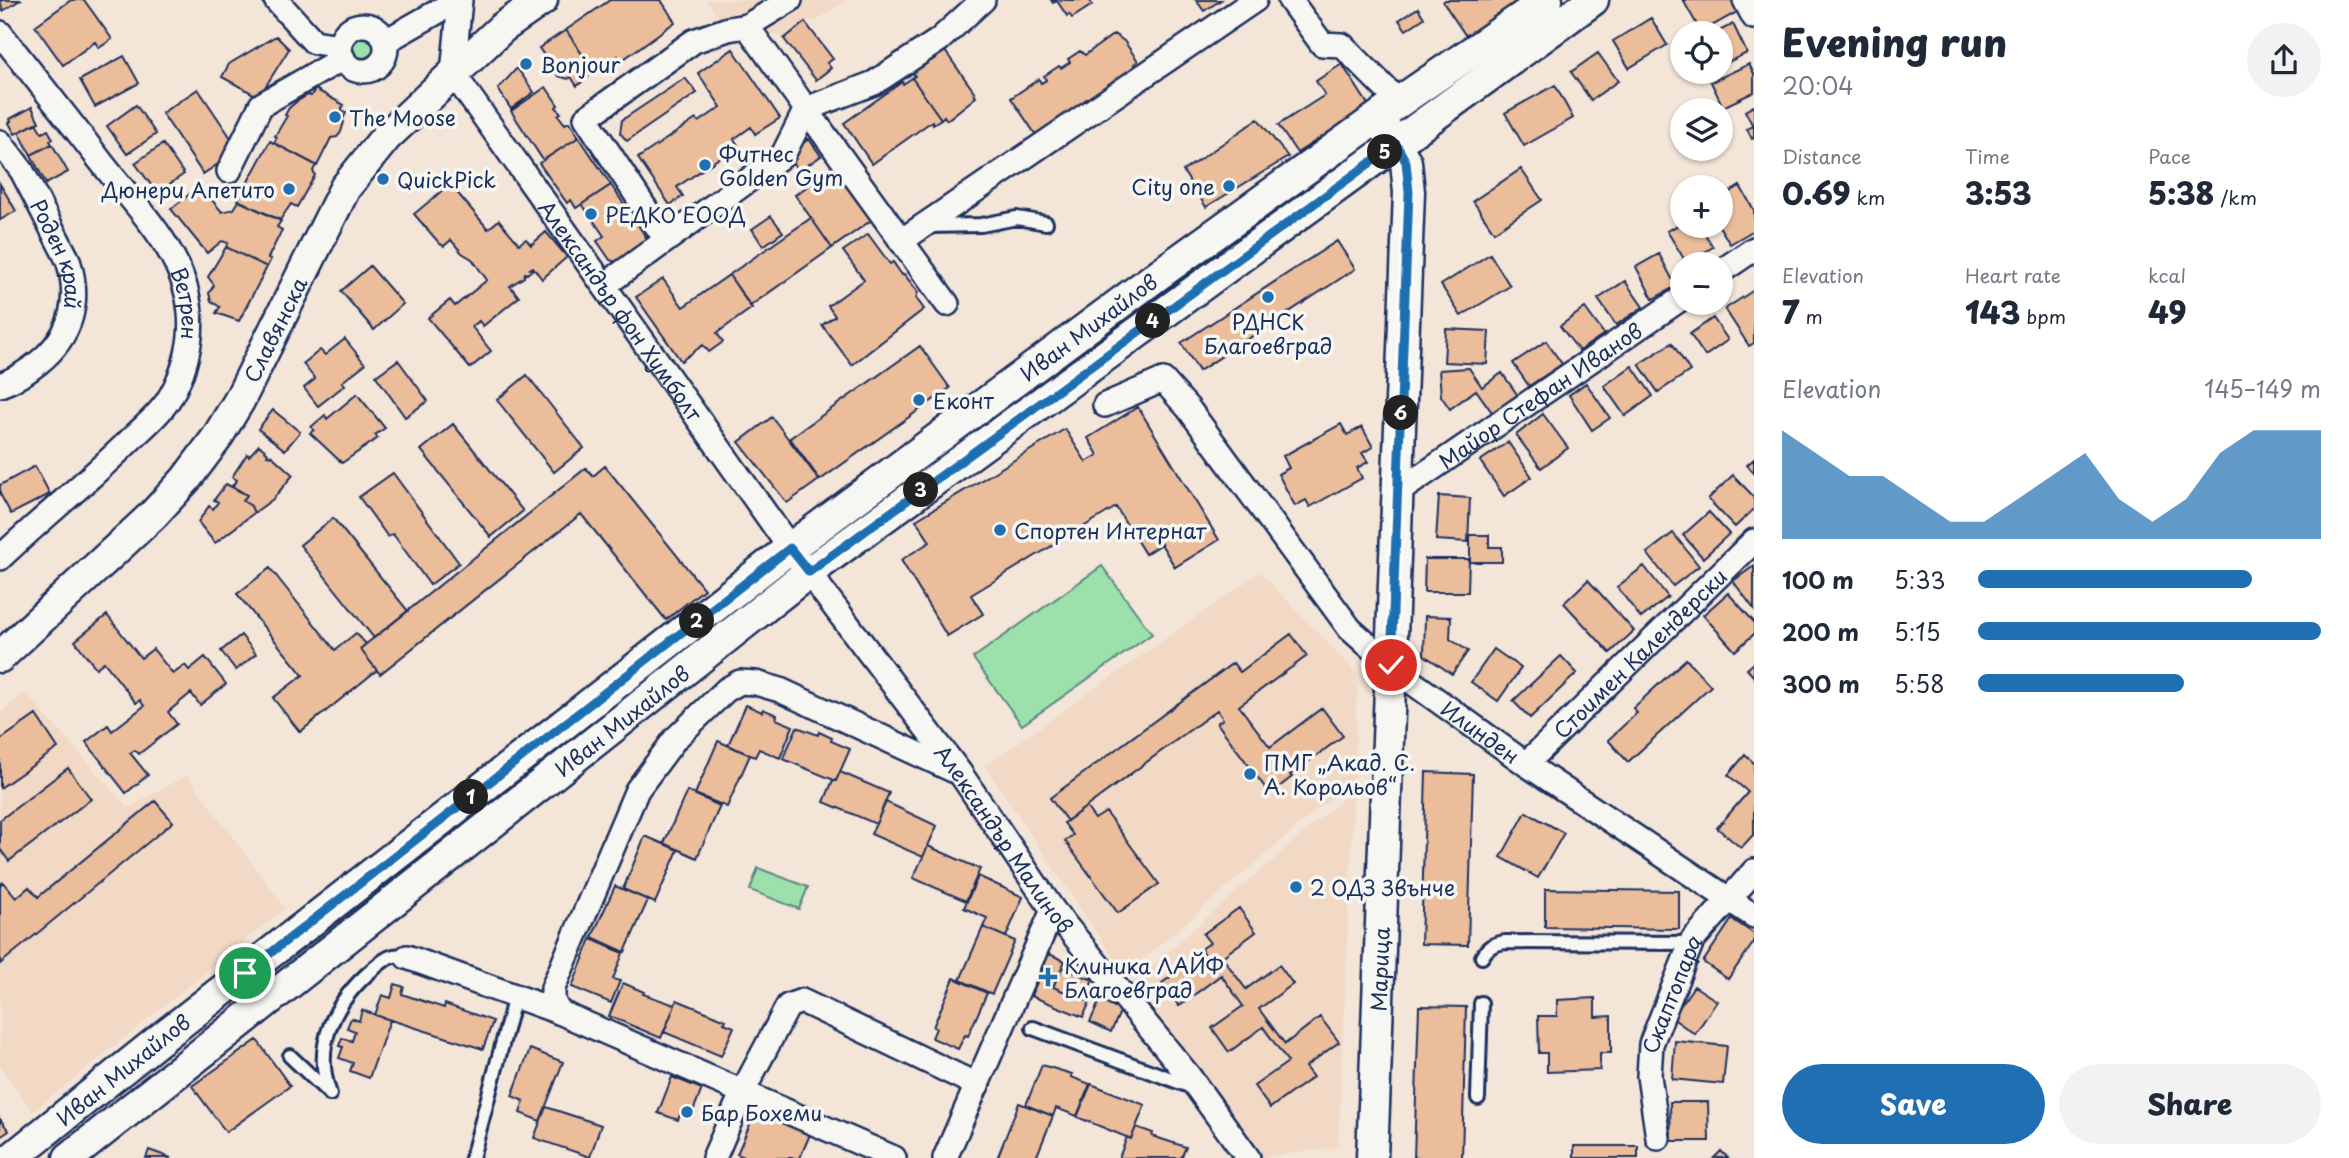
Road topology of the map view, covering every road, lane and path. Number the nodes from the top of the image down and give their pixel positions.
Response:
1 (275, 0) edge
2 (459, 0) edge
3 (542, 0) edge
4 (790, 0) edge
5 (983, 0) edge
6 (1255, 0) edge
7 (1290, 0) edge
8 (1547, 0) edge
9 (1593, 0) edge
10 (1745, 0) edge
11 (1754, 17) edge
12 (747, 26) junction
13 (0, 33) edge
14 (386, 41) junction
15 (342, 52) junction
16 (453, 73) junction
17 (806, 109) junction
18 (1388, 110) junction
19 (0, 142) edge
20 (1396, 144) junction
21 (229, 171) dead end
22 (1046, 223) dead end
23 (925, 226) junction
24 (666, 240) junction
25 (901, 241) junction
26 (1754, 249) edge
27 (1733, 263) edge
28 (605, 285) junction
29 (947, 304) dead end
30 (1670, 306) edge
31 (0, 385) edge
32 (1105, 405) dead end
33 (1398, 492) junction
34 (1754, 541) edge
35 (790, 548) junction
36 (0, 558) edge
37 (809, 572) junction
38 (0, 657) edge
39 (1391, 665) junction
40 (1527, 764) junction
41 (960, 773) junction
42 (1754, 871) edge
43 (1730, 900) junction
44 (1053, 911) junction
45 (1754, 916) edge
46 (1691, 943) junction
47 (407, 957) joint
48 (1482, 957) dead end
49 (515, 996) junction
50 (1481, 1003) dead end
51 (559, 1013) junction
52 (1033, 1028) dead end
53 (290, 1056) dead end
54 (977, 1085) junction
55 (1199, 1090) junction
56 (743, 1091) junction
57 (1478, 1098) dead end
58 (1658, 1138) dead end
59 (71, 1157) edge
60 (12, 1158) edge
61 (471, 1158) edge
62 (714, 1158) edge
63 (894, 1158) edge
64 (945, 1158) edge
65 (1248, 1158) edge
66 (1372, 1158) edge

1 - 15 street
2 - 14 street
2 - 16 street
3 - 16 street, Славянска
4 - 12 street
5 - 17 street
6 - 23 street
7 - 18 street
8 - 18 street, Иван Михайлов
9 - 20 street, Иван Михайлов
10 - 11 street
12 - 17 street
12 - 24 street
13 - 36 street, Ветрен
14 - 15 street
14 - 15 street
15 - 21 street
16 - 28 street, Александър фон Хумболт
16 - 38 street, Славянска
17 - 24 street
17 - 25 street
18 - 20 street, Марица
18 - 35 street, Иван Михайлов
19 - 31 street, Роден край
20 - 33 street, Марица
20 - 37 street, Иван Михайлов
22 - 23 lane
23 - 25 street
24 - 28 street
25 - 29 street
26 - 27 street
28 - 35 street, Александър фон Хумболт
30 - 33 street, Майор Стефан Иванов
32 - 39 street, Илинден
33 - 39 street, Марица
34 - 40 street, Стоимен Календерски
35 - 37 street, Александър Малинов
35 - 60 street, Иван Михайлов
37 - 41 street, Александър Малинов
37 - 59 street, Иван Михайлов
39 - 40 street, Илинден
39 - 66 street, Марица
40 - 43 street, Илинден
41 - 44 street, Александър Малинов
41 - 51 street
42 - 43 street, Скаптопара
43 - 45 street, Илинден
43 - 46 street, Скаптопара
44 - 54 street
44 - 55 street, Александър Малинов
46 - 48 lane
46 - 58 street, Скаптопара
47 - 49 street
47 - 53 lane
49 - 51 street
49 - 61 lane
50 - 57 lane
51 - 56 street
52 - 55 lane
54 - 56 street
54 - 64 street
55 - 65 street, Александър Малинов
56 - 62 street
56 - 63 street

